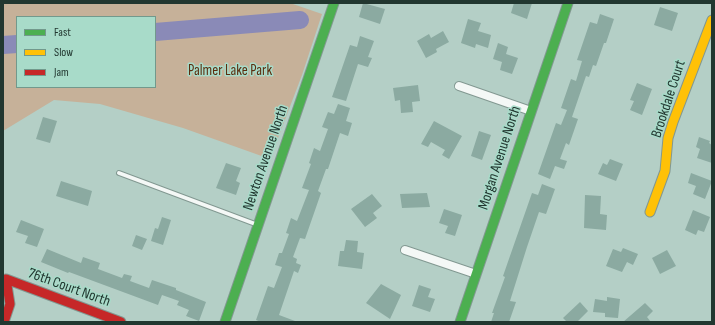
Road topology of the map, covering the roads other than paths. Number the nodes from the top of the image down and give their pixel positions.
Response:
1 (334, 3) edge
2 (568, 3) edge
3 (712, 20) edge
4 (459, 86) dead end
5 (531, 111) junction
6 (119, 173) dead end
7 (650, 212) dead end
8 (258, 225) junction
9 (405, 250) dead end
10 (476, 274) junction
11 (4, 322) edge
12 (121, 322) edge
13 (224, 322) edge
14 (460, 322) edge

1 - 8 street, Newton Avenue North
2 - 5 street, Morgan Avenue North
3 - 7 street, Brookdale Court
4 - 5 street
5 - 10 street, Morgan Avenue North
6 - 8 lane
8 - 13 street, Newton Avenue North
9 - 10 street
10 - 14 street, Morgan Avenue North
11 - 12 street, 76th Court North

